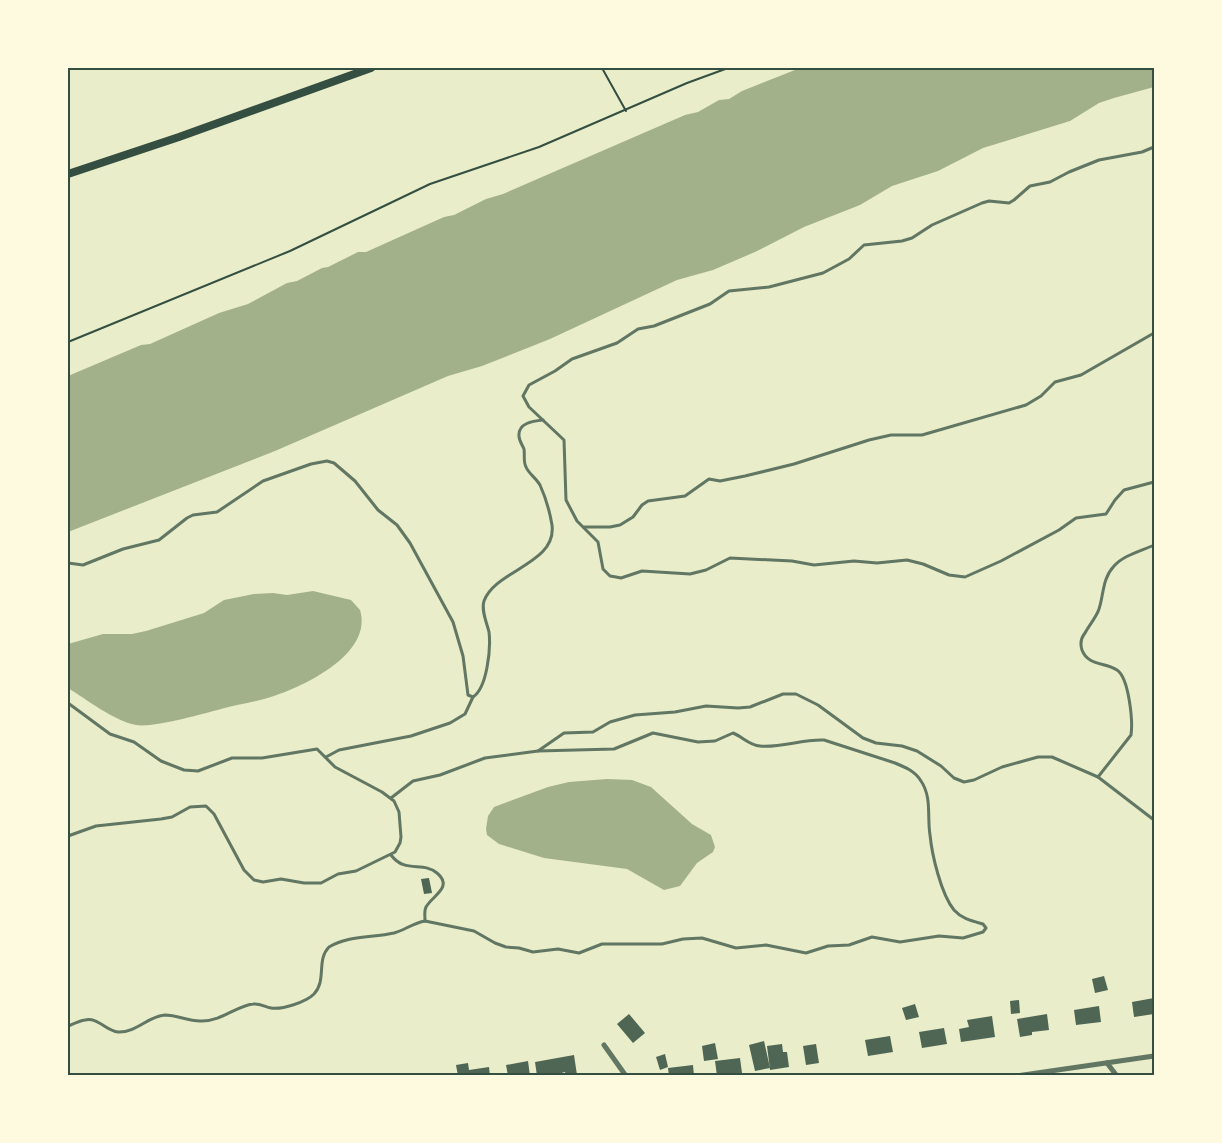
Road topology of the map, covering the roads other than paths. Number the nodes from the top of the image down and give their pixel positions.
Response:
1 (371, 68) edge
2 (352, 71) edge
3 (1155, 147) edge
4 (68, 174) edge
5 (1155, 333) edge
6 (543, 420) junction
7 (1155, 482) edge
8 (582, 527) junction
9 (1155, 545) edge
10 (68, 563) edge
11 (473, 697) junction
12 (68, 703) edge
13 (538, 750) junction
14 (326, 757) junction
15 (1098, 777) junction
16 (391, 798) junction
17 (1155, 820) edge
18 (68, 836) edge
19 (391, 855) junction
20 (424, 921) junction
21 (68, 1026) edge
22 (604, 1045) dead end
23 (1155, 1056) edge
24 (1107, 1063) junction
25 (626, 1076) edge
26 (1016, 1076) edge
27 (1117, 1076) edge

1 - 2 main road
2 - 4 main road
3 - 6 lane
5 - 8 lane
6 - 8 lane
6 - 11 lane
7 - 8 lane
9 - 15 lane
10 - 11 lane
11 - 14 lane
12 - 14 lane
13 - 15 lane
13 - 16 lane
13 - 20 lane
14 - 16 lane
15 - 17 lane
16 - 19 lane
18 - 19 lane
19 - 20 lane
20 - 21 lane
22 - 25 street
23 - 24 street
24 - 26 street
24 - 27 street

